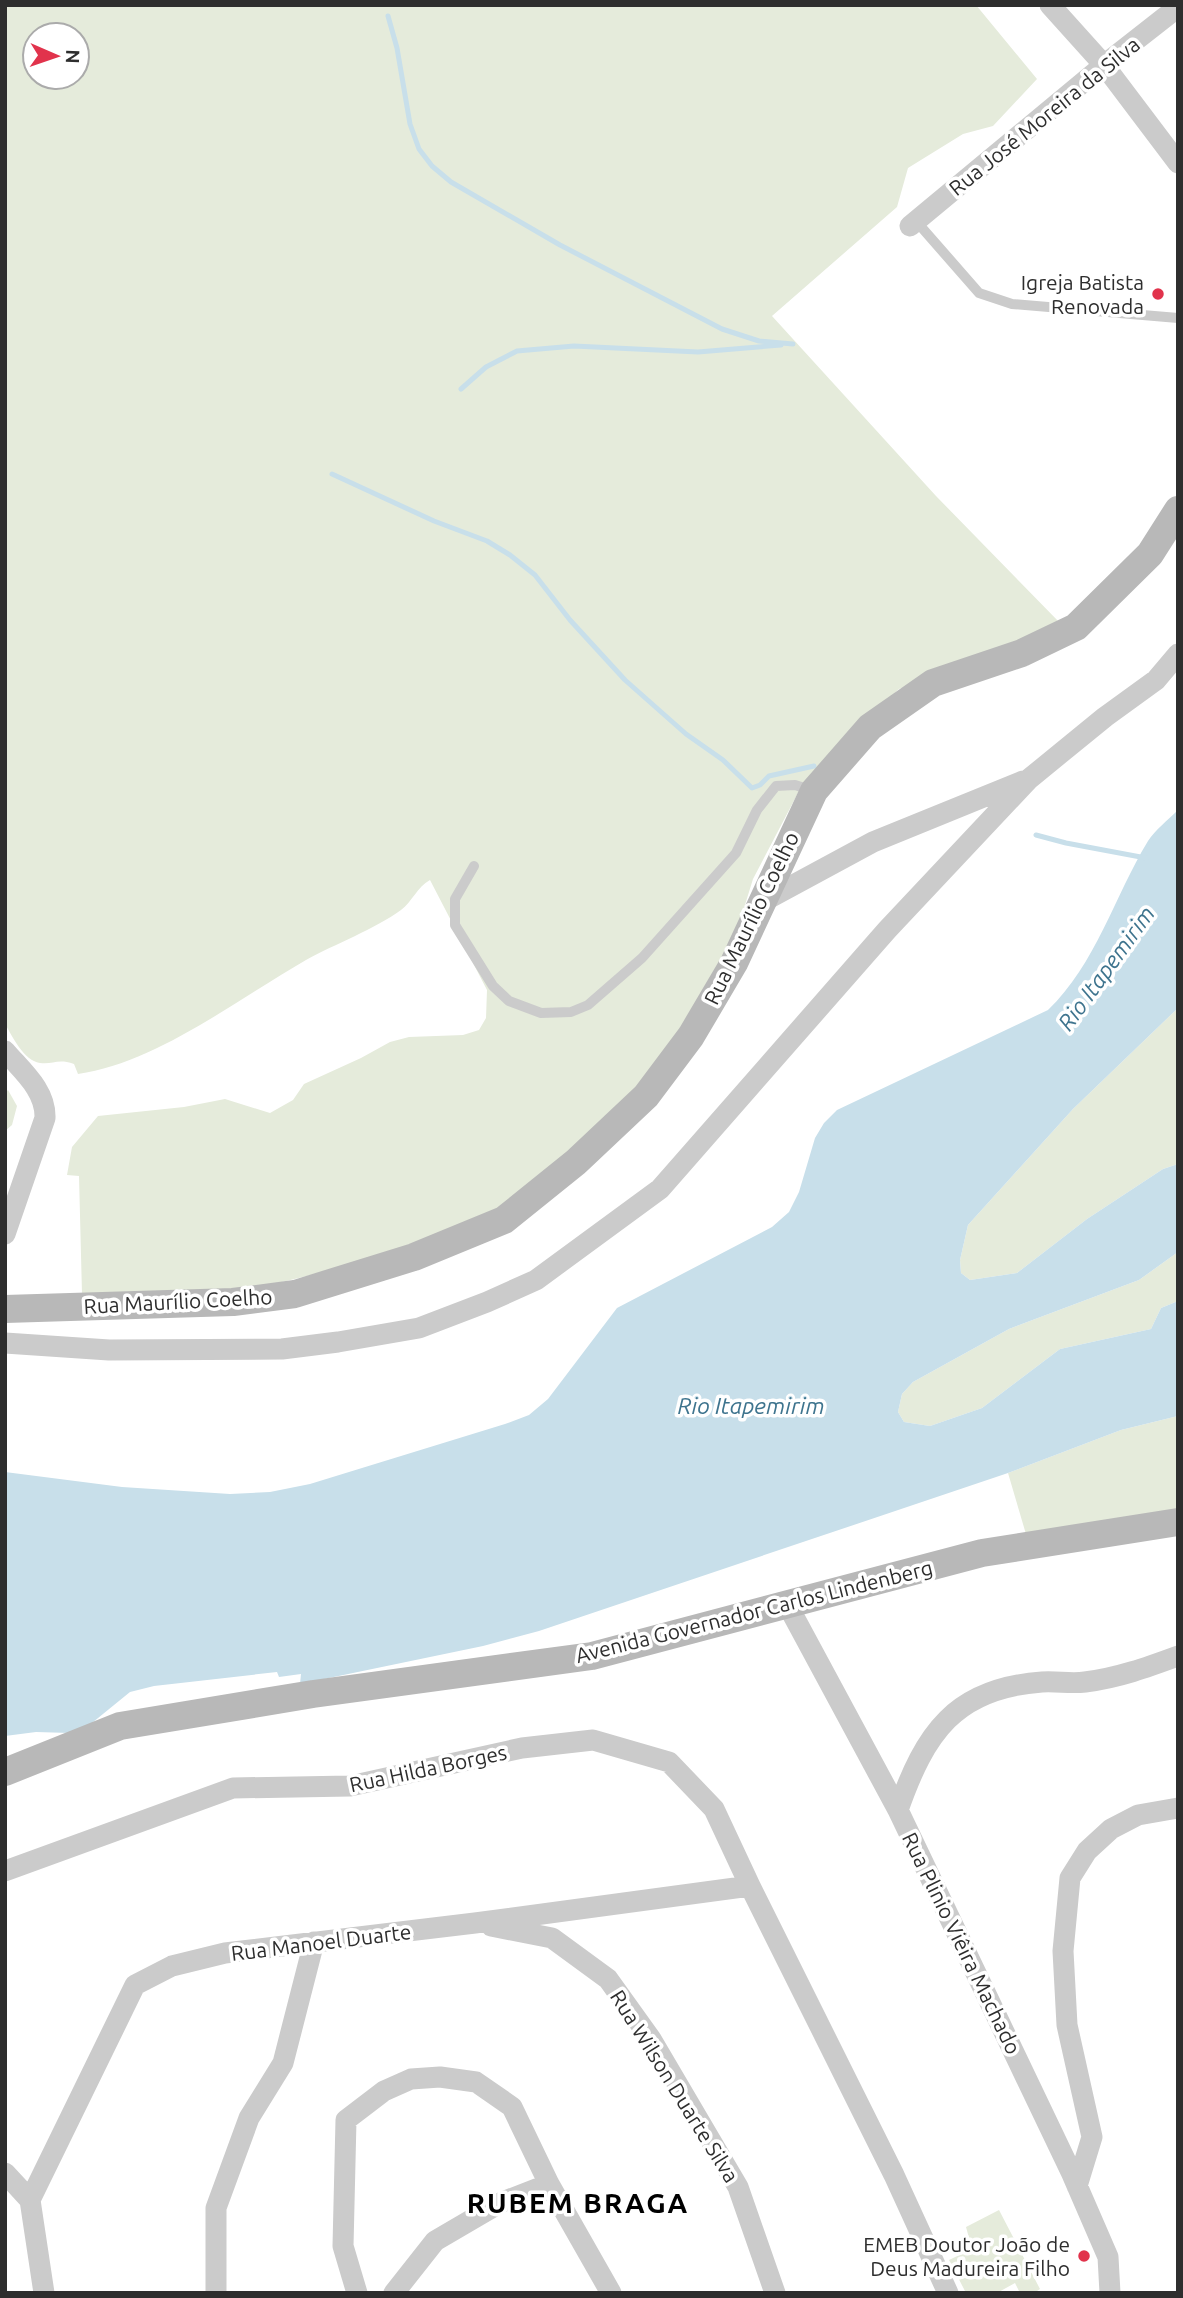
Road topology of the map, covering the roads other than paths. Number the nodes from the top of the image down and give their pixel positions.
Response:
1 (1049, 5) edge
2 (1178, 7) edge
3 (1104, 65) junction
4 (1178, 163) edge
5 (913, 223) joint
6 (1178, 318) edge
7 (1178, 510) edge
8 (1178, 654) edge
9 (1029, 779) junction
10 (814, 791) junction
11 (474, 866) dead end
12 (762, 902) junction
13 (5, 1051) edge
14 (5, 1234) edge
15 (5, 1309) edge
16 (5, 1343) edge
17 (1178, 1522) edge
18 (787, 1604) junction
19 (1178, 1656) edge
20 (5, 1772) edge
21 (1178, 1808) edge
22 (898, 1810) junction
23 (5, 1871) edge
24 (750, 1886) junction
25 (475, 1923) junction
26 (314, 1942) junction
27 (5, 2173) edge
28 (549, 2184) junction
29 (1077, 2186) junction
30 (30, 2200) junction
31 (44, 2293) edge
32 (216, 2293) edge
33 (357, 2293) edge
34 (394, 2293) edge
35 (611, 2293) edge
36 (775, 2293) edge
37 (948, 2293) edge
38 (1110, 2293) edge

1 - 3 street
2 - 3 street, Rua José Moreira da Silva
3 - 4 street
3 - 5 street, Rua José Moreira da Silva
5 - 6 lane
7 - 10 main road, Rua Maurílio Coelho
8 - 9 street
9 - 12 street
9 - 16 street
10 - 11 lane
10 - 12 main road, Rua Maurílio Coelho
12 - 15 main road, Rua Maurílio Coelho
13 - 14 street
17 - 18 main road, Avenida Governador Carlos Lindenberg
18 - 20 main road, Avenida Governador Carlos Lindenberg
18 - 22 street, Rua Plinio Viêira Machado
19 - 22 street
21 - 29 street
22 - 29 street, Rua Plinio Viêira Machado
23 - 24 street, Rua Hilda Borges
24 - 25 street, Rua Manoel Duarte
24 - 37 street
25 - 26 street, Rua Manoel Duarte
25 - 36 street, Rua Wilson Duarte Silva
26 - 30 street, Rua Manoel Duarte
26 - 32 street
27 - 30 street
28 - 33 street
28 - 34 street
28 - 35 street
29 - 38 street, Rua Plinio Viêira Machado
30 - 31 street

